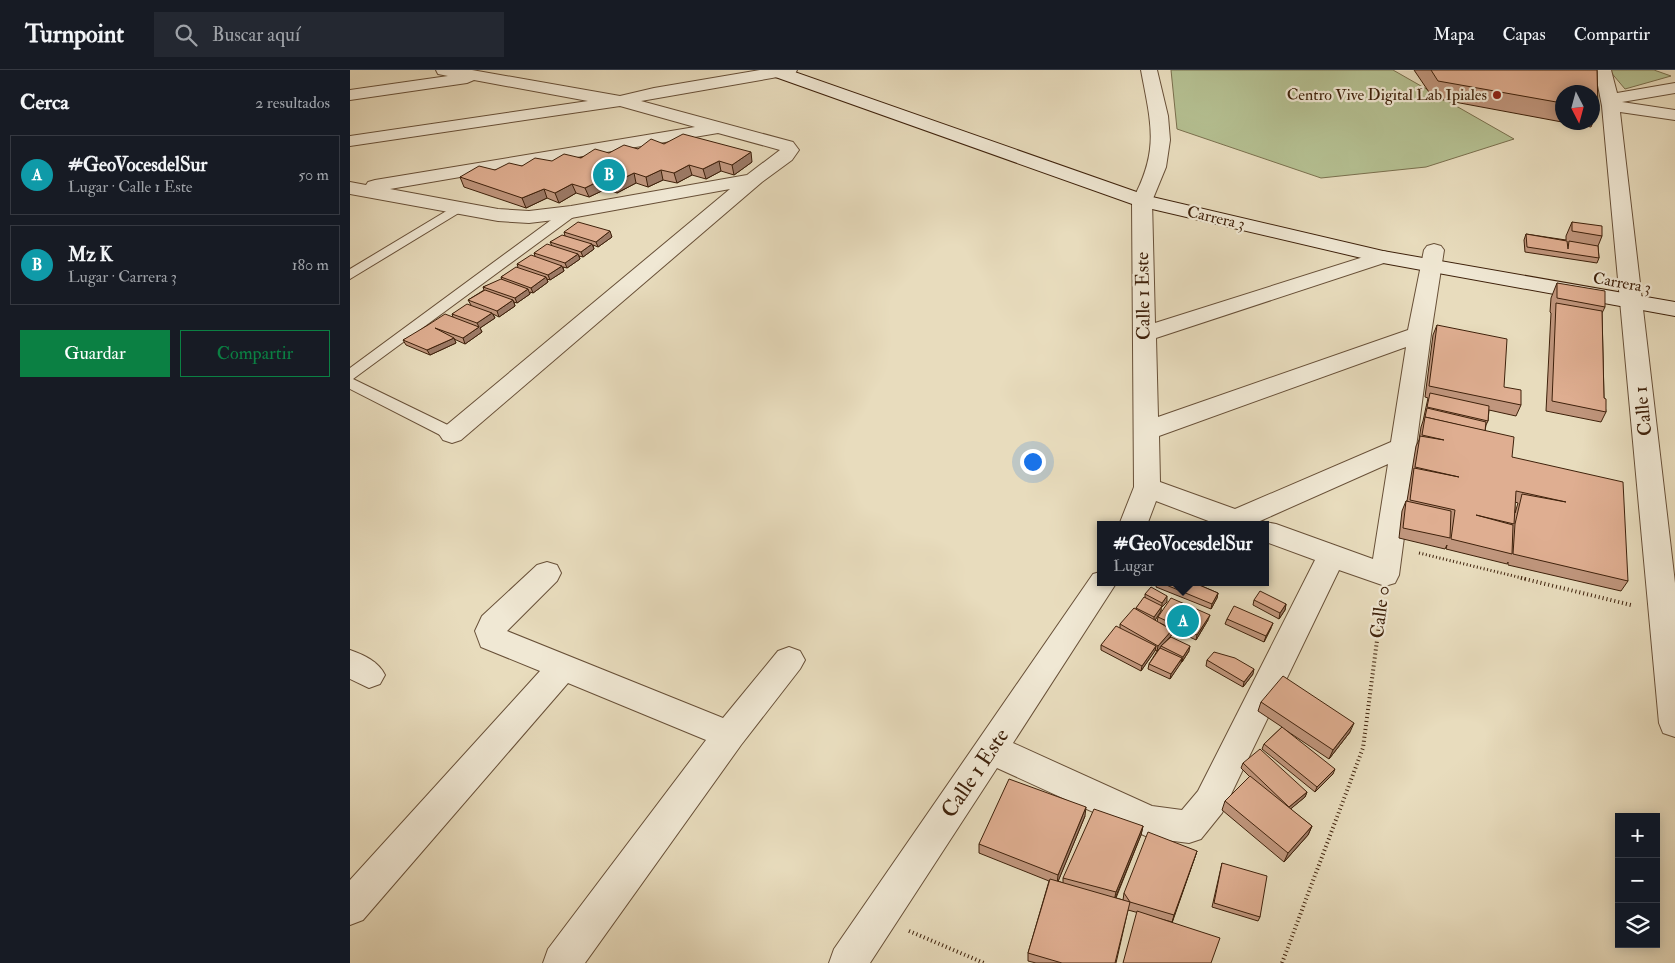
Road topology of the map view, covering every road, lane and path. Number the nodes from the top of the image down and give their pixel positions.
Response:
1 (444, 70) edge
2 (818, 70) edge
3 (1149, 70) edge
4 (1603, 70) edge
5 (687, 71) dead end
6 (781, 71) edge
7 (480, 76) junction
8 (1675, 88) edge
9 (654, 93) junction
10 (350, 95) edge
11 (620, 101) junction
12 (1610, 102) junction
13 (1675, 115) edge
14 (722, 128) junction
15 (350, 141) edge
16 (755, 178) junction
17 (352, 190) edge
18 (1146, 192) junction
19 (458, 208) junction
20 (571, 212) junction
21 (1383, 257) junction
22 (1432, 257) junction
23 (350, 275) edge
24 (1675, 292) edge
25 (1630, 293) junction
26 (1675, 310) edge
27 (1144, 334) junction
28 (1419, 334) junction
29 (350, 374) edge
30 (350, 383) edge
31 (1146, 432) junction
32 (452, 434) joint
33 (1403, 448) junction
34 (1147, 487) junction
35 (1134, 521) edge
36 (1239, 521) edge
37 (1244, 521) edge
38 (1269, 532) edge
39 (1390, 546) junction
40 (1332, 555) junction
41 (547, 573) dead end
42 (1385, 575) junction
43 (1100, 586) edge
44 (1664, 613) junction
45 (788, 660) dead end
46 (563, 668) junction
47 (1675, 723) edge
48 (729, 735) junction
49 (991, 749) junction
50 (350, 908) edge
51 (878, 918) junction
52 (562, 963) edge
53 (848, 963) edge
54 (984, 963) edge
55 (1282, 963) edge

1 - 7 street
2 - 18 street, Carrera 3
3 - 18 street, Calle 1 Este
4 - 12 street, Calle 1
5 - 9 street
6 - 9 street
6 - 18 street, Carrera 3
7 - 10 street
7 - 11 street
8 - 12 street
9 - 11 street
11 - 14 street
11 - 15 street
12 - 13 street
12 - 25 street, Calle 1
14 - 16 street
14 - 17 street
16 - 20 street
16 - 32 street
17 - 19 street
18 - 21 street, Carrera 3
18 - 22 street, Carrera 3
18 - 27 street, Calle 1 Este
19 - 20 street
19 - 23 lane
20 - 29 lane
21 - 22 street, Carrera 3
21 - 27 street
22 - 25 street, Carrera 3
22 - 28 street, Calle 0
24 - 25 street, Carrera 3
25 - 26 street, Carrera 3
25 - 44 street, Calle 1
27 - 31 street, Calle 1 Este
28 - 31 street
28 - 33 street, Calle 0
30 - 32 lane
31 - 34 street, Calle 1 Este
33 - 37 street
33 - 39 street, Calle 0
34 - 35 street, Calle 1 Este
34 - 36 street
38 - 40 street
39 - 42 street, Calle 0
39 - 44 path
40 - 42 street
40 - 49 street
41 - 46 street
42 - 55 path, Calle 0
43 - 49 street, Calle 1 Este
44 - 47 street, Calle 1
45 - 48 street
46 - 48 street
46 - 50 street
48 - 52 street
49 - 51 street, Calle 1 Este
51 - 53 street, Calle 1 Este
51 - 54 path

